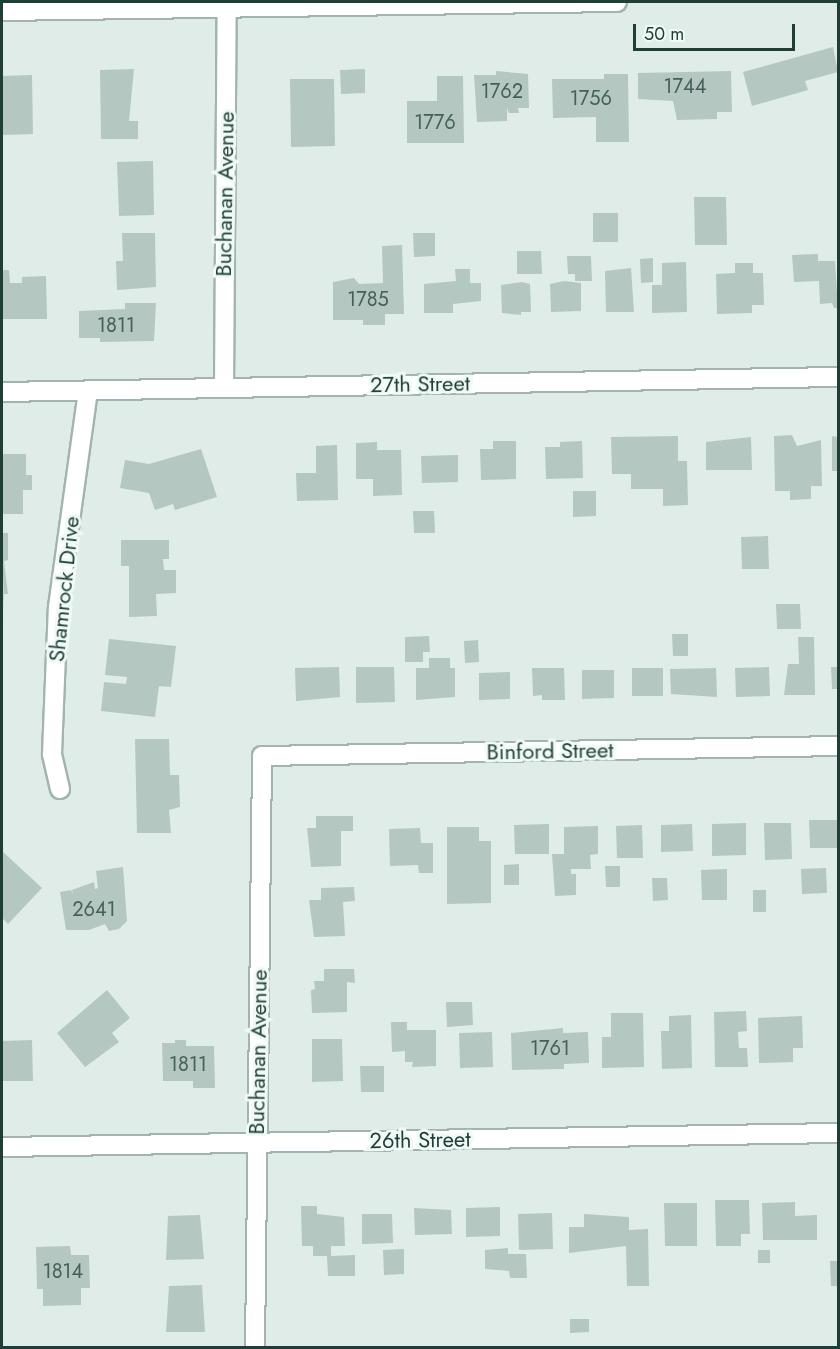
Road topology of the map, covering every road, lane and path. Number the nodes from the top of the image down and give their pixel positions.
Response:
1 (617, 2) edge
2 (227, 4) edge
3 (2, 11) edge
4 (838, 377) edge
5 (224, 387) junction
6 (88, 390) junction
7 (2, 392) edge
8 (838, 746) edge
9 (262, 756) joint
10 (60, 789) dead end
11 (838, 1133) edge
12 (257, 1143) junction
13 (2, 1147) edge
14 (255, 1347) edge

1 - 2 street
2 - 3 street
2 - 5 street, Buchanan Avenue
4 - 5 street, 27th Street
5 - 6 street, 27th Street
6 - 7 street, 27th Street
6 - 10 street, Shamrock Drive
8 - 9 street, Binford Street
9 - 12 street, Buchanan Avenue
11 - 12 street, 26th Street
12 - 13 street, 26th Street
12 - 14 street, Buchanan Avenue

